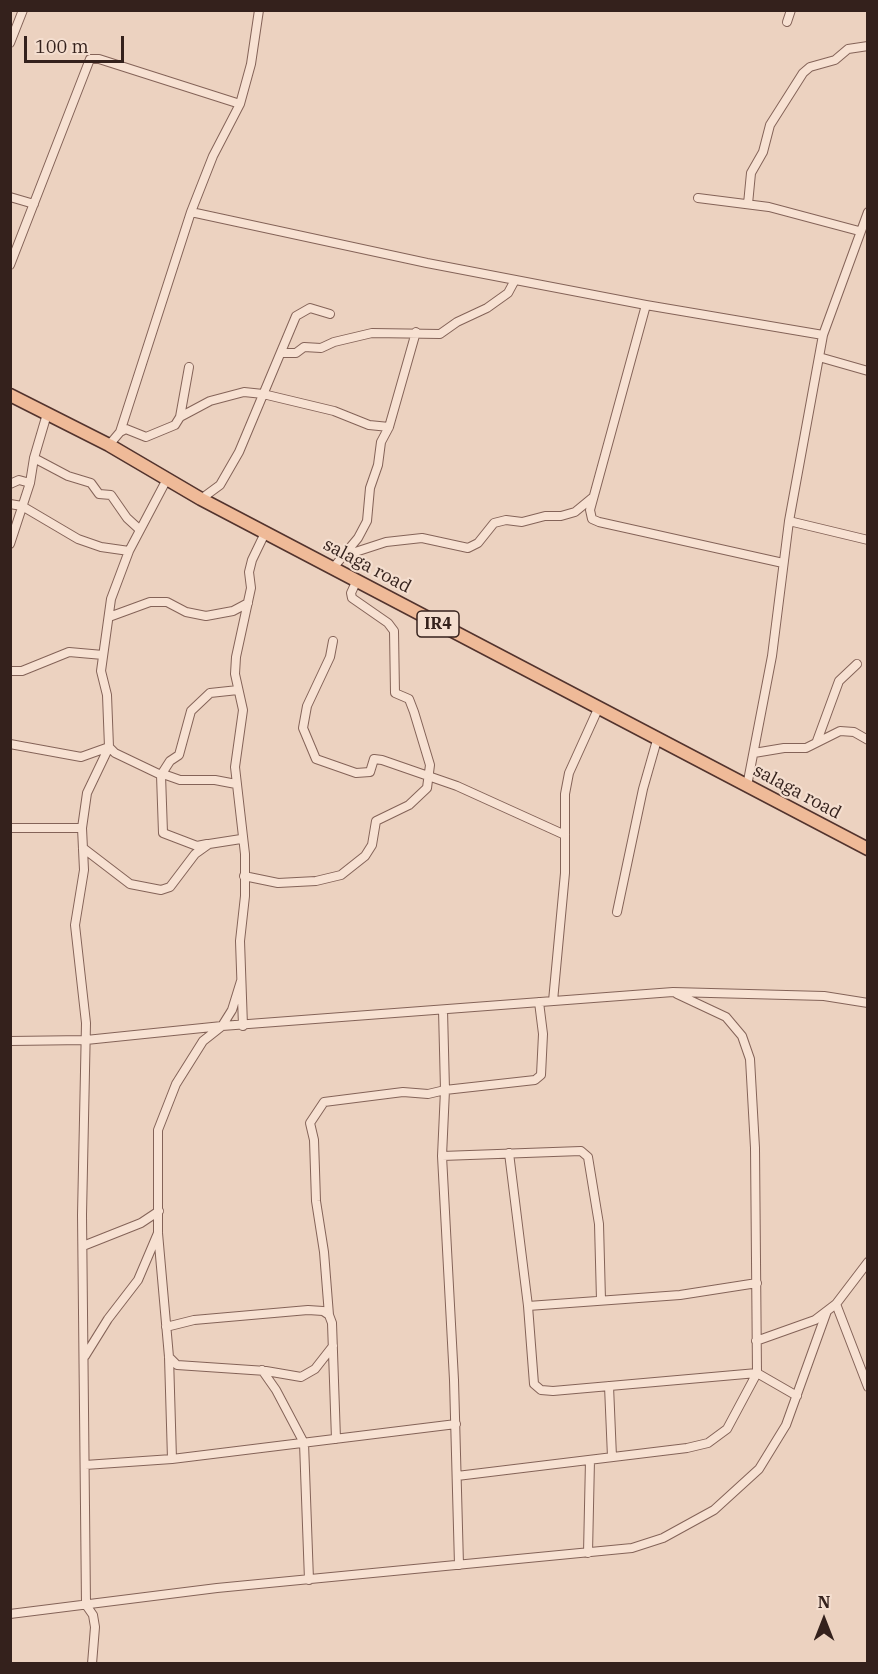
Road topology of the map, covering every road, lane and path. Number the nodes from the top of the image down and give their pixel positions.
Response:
1 (23, 10) edge
2 (259, 10) edge
3 (791, 10) edge
4 (787, 22) dead end
5 (10, 43) edge
6 (867, 46) edge
7 (240, 104) junction
8 (10, 197) edge
9 (698, 198) dead end
10 (34, 204) junction
11 (748, 204) junction
12 (191, 212) junction
13 (867, 212) edge
14 (859, 231) junction
15 (10, 265) edge
16 (515, 280) junction
17 (646, 305) junction
18 (330, 314) dead end
19 (416, 332) junction
20 (823, 335) junction
21 (281, 354) junction
22 (819, 357) junction
23 (189, 367) dead end
24 (867, 371) edge
25 (263, 394) junction
26 (10, 395) edge
27 (47, 414) junction
28 (180, 417) junction
29 (389, 427) junction
30 (120, 432) junction
31 (108, 445) junction
32 (34, 458) junction
33 (167, 479) junction
34 (30, 483) junction
35 (10, 484) edge
36 (594, 497) junction
37 (201, 499) junction
38 (10, 504) edge
39 (22, 506) junction
40 (789, 521) junction
41 (139, 529) junction
42 (266, 533) junction
43 (867, 540) edge
44 (10, 544) edge
45 (129, 551) junction
46 (343, 556) junction
47 (783, 563) junction
48 (333, 568) junction
49 (357, 580) junction
50 (248, 603) junction
51 (108, 617) junction
52 (333, 640) dead end
53 (103, 655) junction
54 (857, 664) dead end
55 (10, 672) edge
56 (238, 690) junction
57 (598, 709) junction
58 (657, 740) junction
59 (867, 740) edge
60 (817, 741) junction
61 (10, 744) edge
62 (109, 747) junction
63 (754, 753) junction
64 (162, 774) junction
65 (430, 775) junction
66 (236, 784) junction
67 (747, 786) junction
68 (10, 828) edge
69 (82, 828) junction
70 (565, 835) junction
71 (241, 839) junction
72 (209, 844) junction
73 (83, 848) junction
74 (867, 849) edge
75 (244, 876) junction
76 (617, 912) dead end
77 (241, 981) junction
78 (673, 992) junction
79 (553, 1001) junction
80 (539, 1002) junction
81 (867, 1003) edge
82 (443, 1010) junction
83 (222, 1026) junction
84 (243, 1026) junction
85 (86, 1040) junction
86 (10, 1041) edge
87 (445, 1089) junction
88 (509, 1153) junction
89 (442, 1156) junction
90 (159, 1211) junction
91 (158, 1233) junction
92 (83, 1246) junction
93 (867, 1262) edge
94 (756, 1282) junction
95 (601, 1300) junction
96 (836, 1304) junction
97 (528, 1306) junction
98 (827, 1311) junction
99 (329, 1315) junction
100 (166, 1327) junction
101 (756, 1341) junction
102 (333, 1346) junction
103 (169, 1357) junction
104 (84, 1358) junction
105 (262, 1370) junction
106 (757, 1373) junction
107 (609, 1386) junction
108 (867, 1387) edge
109 (797, 1396) junction
110 (456, 1424) junction
111 (336, 1439) junction
112 (304, 1443) junction
113 (612, 1457) junction
114 (172, 1459) junction
115 (590, 1460) junction
116 (85, 1465) junction
117 (457, 1476) junction
118 (588, 1553) junction
119 (459, 1565) junction
120 (309, 1580) junction
121 (86, 1605) junction
122 (10, 1614) edge
123 (92, 1664) edge

1 - 5 street
2 - 7 street
3 - 4 street
6 - 11 street
7 - 10 street
7 - 12 street
8 - 10 street
9 - 11 street
10 - 15 street
11 - 14 street
12 - 16 street
12 - 30 street
13 - 14 street
14 - 20 street
16 - 17 street
16 - 19 street
17 - 20 street
17 - 36 street
18 - 21 street
19 - 21 street
19 - 29 street
20 - 22 street
21 - 25 street
22 - 24 street
22 - 40 street
23 - 28 street
25 - 28 street
25 - 29 street
25 - 37 street
26 - 27 main road, salaga road / IR4
27 - 31 main road, salaga road / IR4
27 - 32 street
28 - 30 street
29 - 46 street
30 - 31 street
31 - 33 main road, salaga road / IR4
32 - 34 street
32 - 41 street
33 - 37 main road, salaga road / IR4
33 - 41 street
34 - 35 street
34 - 39 street
36 - 46 street
36 - 47 street
37 - 42 main road, salaga road / IR4
38 - 39 street
39 - 44 street
39 - 45 street
40 - 43 street
40 - 47 street
41 - 45 street
42 - 48 main road, salaga road / IR4
42 - 50 street
45 - 51 street
46 - 48 street
47 - 63 street
48 - 49 main road, salaga road / IR4
49 - 57 main road, salaga road / IR4
49 - 65 street
50 - 51 street
50 - 56 street
51 - 53 street
52 - 65 street
53 - 55 street
53 - 62 street
54 - 60 street
56 - 64 street
56 - 66 street
57 - 58 main road, salaga road / IR4
57 - 70 street
58 - 67 main road, salaga road / IR4
58 - 76 street
59 - 60 street
60 - 63 street
61 - 62 street
62 - 64 street
62 - 69 street
63 - 67 street
64 - 66 street
64 - 72 street
65 - 70 street
65 - 75 street
66 - 71 street
67 - 74 main road, salaga road / IR4
68 - 69 street
69 - 73 street
70 - 79 street
71 - 72 street
71 - 75 street
72 - 73 street
73 - 85 street
75 - 77 street
77 - 83 street
77 - 84 street
78 - 79 street
78 - 81 street
78 - 94 street
79 - 80 street
80 - 82 street
80 - 87 street
82 - 84 street
82 - 87 street
83 - 84 street
83 - 85 street
83 - 90 street
85 - 86 street
85 - 92 street
87 - 89 street
87 - 99 street
88 - 89 street
88 - 95 street
88 - 97 street
89 - 110 street
90 - 91 street
90 - 92 street
91 - 100 street
91 - 104 street
92 - 104 street
93 - 96 street
94 - 95 street
94 - 101 street
95 - 97 street
96 - 98 street
96 - 108 street
97 - 107 street
98 - 101 street
98 - 109 street
99 - 100 street
99 - 102 street
100 - 103 street
101 - 106 street
102 - 105 street
102 - 111 street
103 - 105 street
103 - 114 street
104 - 116 street
105 - 112 street
106 - 107 street
106 - 109 street
106 - 113 street
107 - 113 street
109 - 118 street
110 - 111 street
110 - 117 street
111 - 112 street
112 - 114 street
112 - 120 street
113 - 115 street
114 - 116 street
115 - 117 street
115 - 118 street
116 - 121 street
117 - 119 street
118 - 119 street
119 - 120 street
120 - 121 street
121 - 122 street
121 - 123 street

